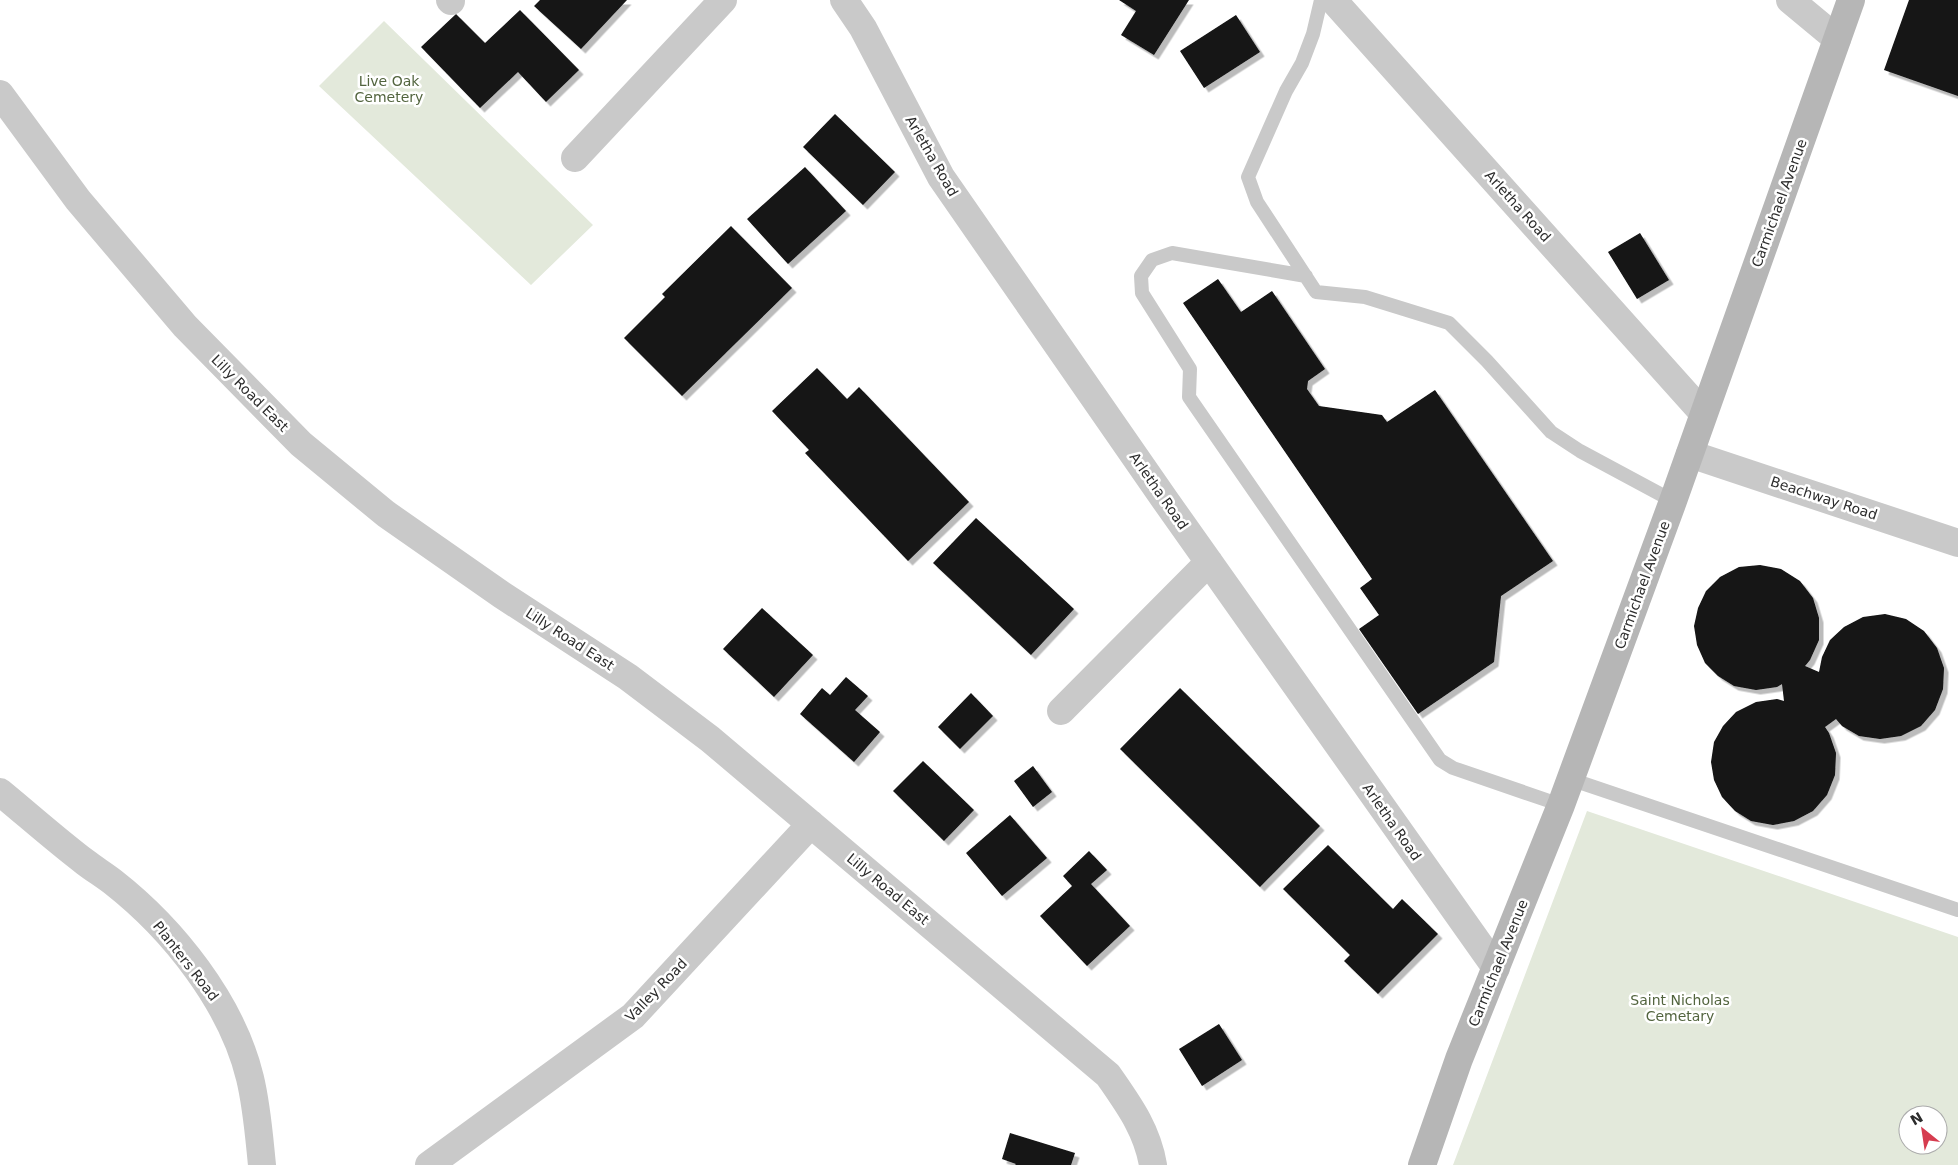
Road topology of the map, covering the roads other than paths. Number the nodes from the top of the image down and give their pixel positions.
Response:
1 (723, 0) edge
2 (844, 0) edge
3 (1320, 0) edge
4 (1333, 0) edge
5 (1790, 0) edge
6 (1851, 0) edge
7 (1837, 39) junction
8 (0, 94) edge
9 (575, 158) dead end
10 (1306, 276) junction
11 (1703, 412) junction
12 (1690, 454) junction
13 (1673, 501) junction
14 (1958, 543) edge
15 (1209, 562) junction
16 (1061, 710) dead end
17 (1570, 779) junction
18 (0, 792) edge
19 (1561, 804) junction
20 (811, 824) junction
21 (1958, 910) edge
22 (1496, 968) junction
23 (262, 1165) edge
24 (429, 1165) edge
25 (1153, 1165) edge
26 (1422, 1165) edge

1 - 9 street
2 - 15 street, Arletha Road
3 - 10 lane
4 - 11 street, Arletha Road
5 - 7 street
6 - 7 street, Carmichael Avenue
7 - 11 street, Carmichael Avenue
8 - 20 street, Lilly Road East
10 - 13 lane
10 - 19 lane
11 - 12 street, Carmichael Avenue
12 - 13 street, Carmichael Avenue
12 - 14 street, Beachway Road
13 - 17 street, Carmichael Avenue
15 - 16 street
15 - 22 street, Arletha Road
17 - 19 street, Carmichael Avenue
17 - 21 lane
18 - 23 street, Planters Road
19 - 22 street, Carmichael Avenue
20 - 24 street, Valley Road
20 - 25 street, Lilly Road East
22 - 26 street, Carmichael Avenue

